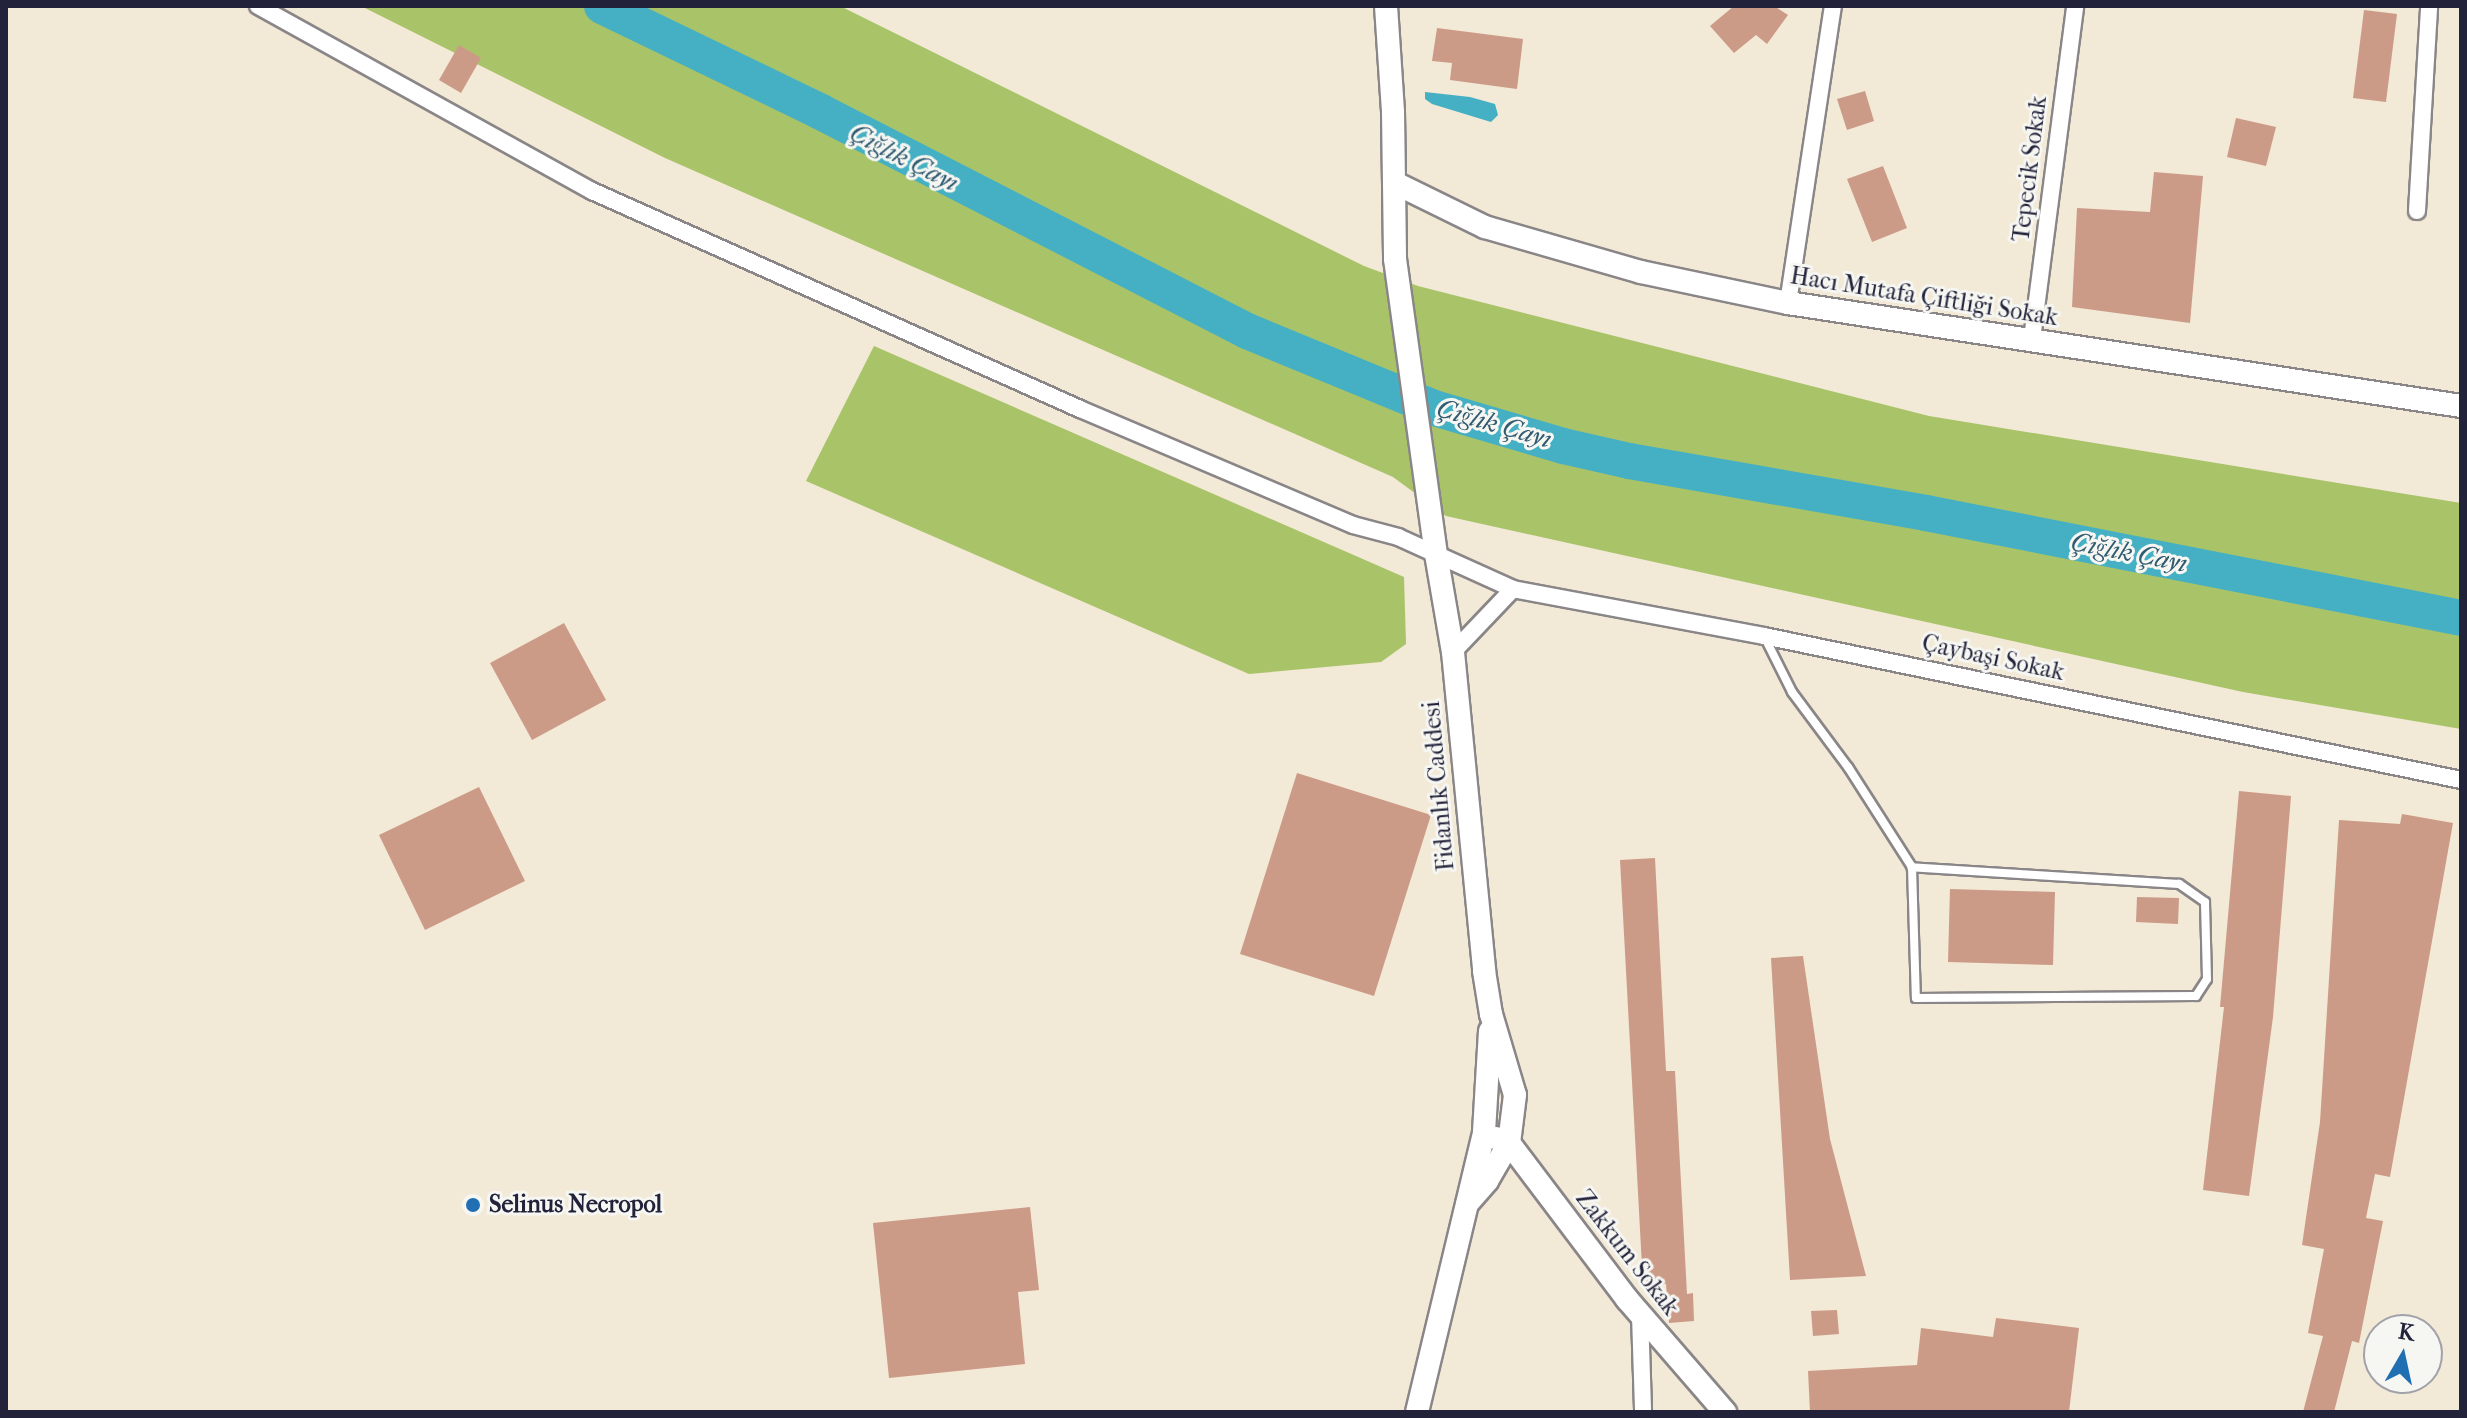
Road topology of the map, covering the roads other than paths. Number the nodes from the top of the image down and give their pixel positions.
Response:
1 (258, 6) edge
2 (1386, 6) edge
3 (1833, 6) edge
4 (2075, 6) edge
5 (2429, 6) edge
6 (1395, 183) junction
7 (2417, 211) dead end
8 (1788, 303) junction
9 (2032, 339) junction
10 (2461, 406) edge
11 (1436, 554) junction
12 (1513, 589) junction
13 (1764, 636) junction
14 (1453, 652) junction
15 (2461, 780) edge
16 (1912, 867) junction
17 (1491, 1014) junction
18 (1484, 1132) junction
19 (1509, 1143) junction
20 (1467, 1204) junction
21 (1640, 1314) junction
22 (1417, 1412) edge
23 (1643, 1412) edge
24 (1725, 1412) edge

1 - 11 street, Çaybaşi Sokak
2 - 6 street, Fidanlık Caddesi
3 - 8 street
4 - 9 street, Tepecik Sokak
5 - 7 street
6 - 8 street, Hacı Mutafa Çiftliği Sokak
6 - 11 street, Fidanlık Caddesi
8 - 9 street, Hacı Mutafa Çiftliği Sokak
9 - 10 street, Hacı Mutafa Çiftliği Sokak
11 - 12 street, Çaybaşi Sokak
11 - 14 street, Fidanlık Caddesi
12 - 13 street, Çaybaşi Sokak
12 - 14 street
13 - 15 street, Çaybaşi Sokak
13 - 16 lane
14 - 17 street, Fidanlık Caddesi
16 - 16 lane
17 - 18 street, Fidanlık Caddesi
17 - 19 street, Fidanlık Caddesi
18 - 19 street, Zakkum Sokak
18 - 20 street, Fidanlık Caddesi
19 - 20 street, Fidanlık Caddesi
19 - 21 street, Zakkum Sokak
20 - 22 street, Fidanlık Caddesi
21 - 23 street
21 - 24 street, Zakkum Sokak

